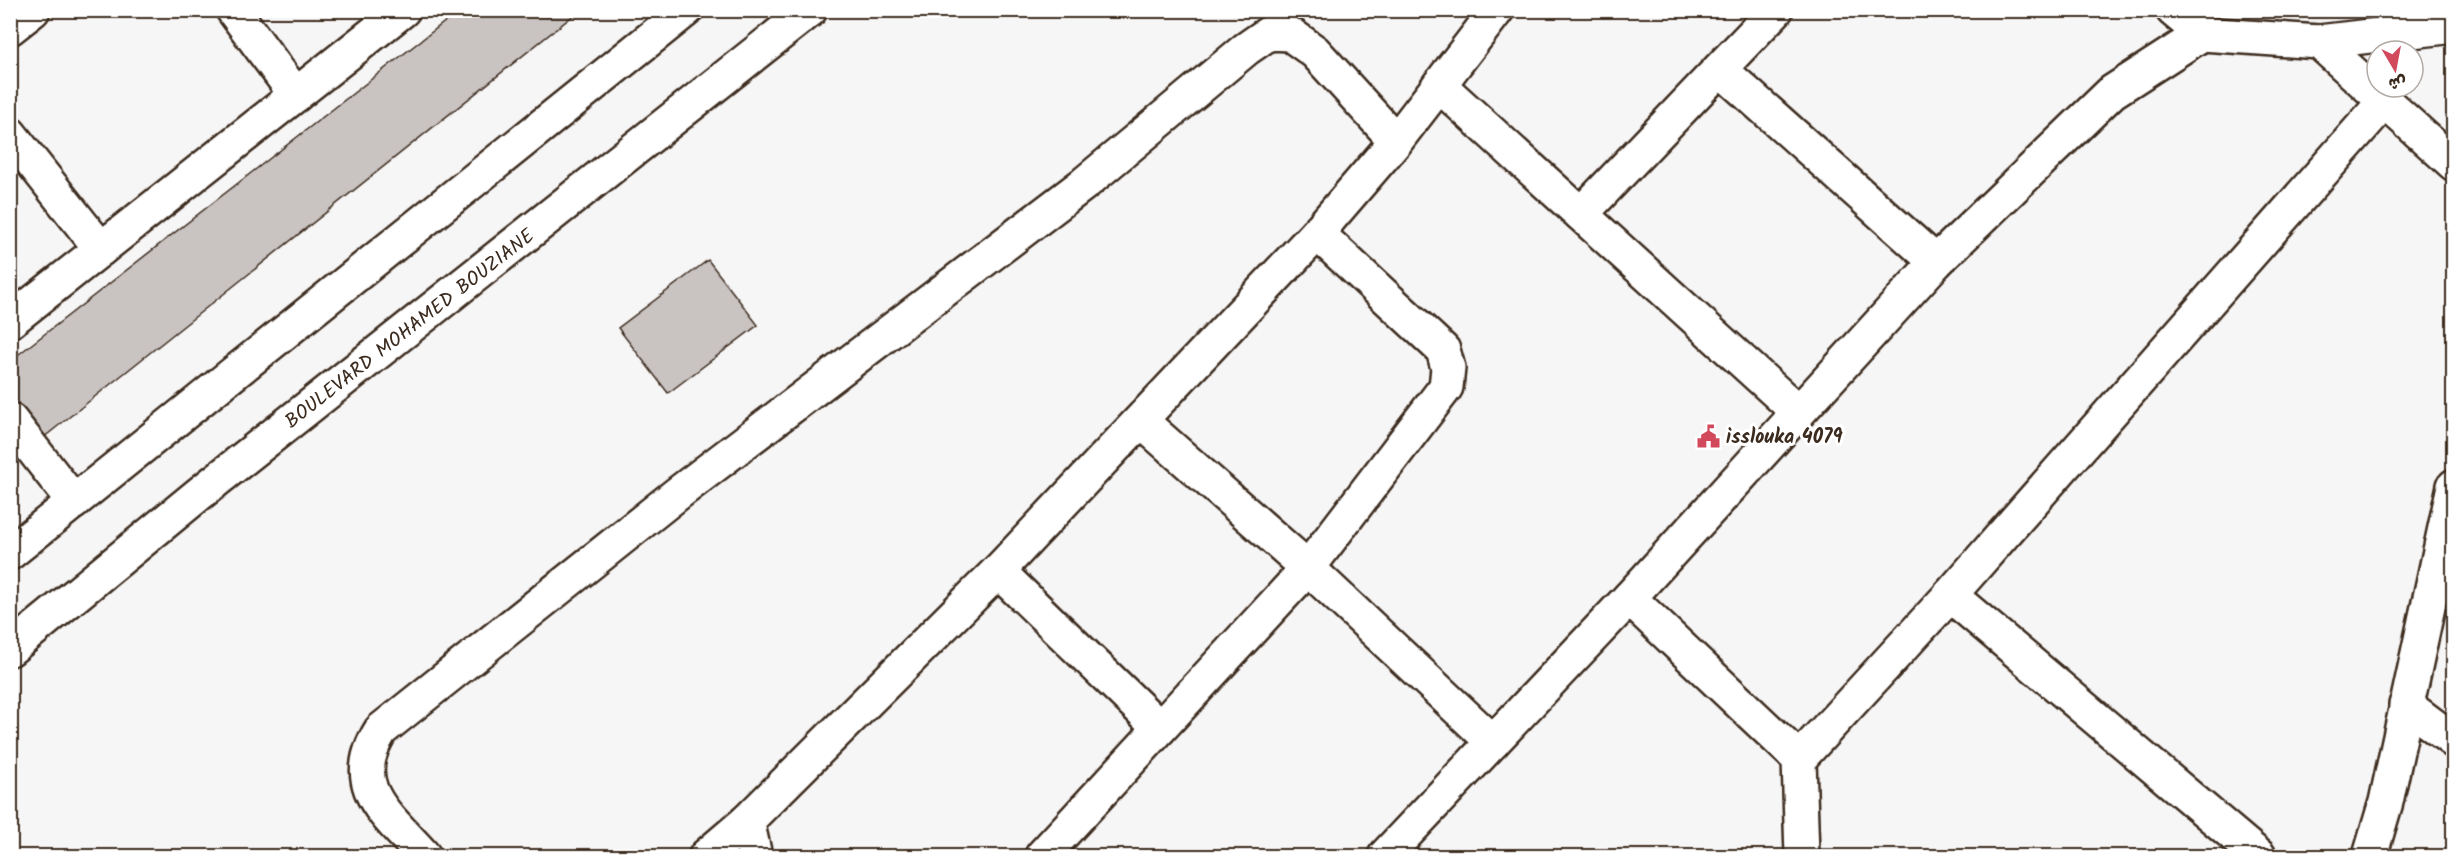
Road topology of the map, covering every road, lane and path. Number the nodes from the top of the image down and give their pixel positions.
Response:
1 (33, 10) edge
2 (233, 10) edge
3 (403, 10) edge
4 (686, 10) edge
5 (810, 10) edge
6 (1497, 10) edge
7 (1776, 10) edge
8 (2172, 10) edge
9 (2454, 26) edge
10 (10, 28) edge
11 (2202, 34) junction
12 (2319, 42) junction
13 (1720, 69) junction
14 (1439, 85) junction
15 (296, 95) junction
16 (2384, 102) junction
17 (10, 134) edge
18 (1396, 141) junction
19 (2454, 164) edge
20 (1581, 214) junction
21 (1317, 233) junction
22 (101, 249) junction
23 (1936, 262) junction
24 (10, 321) edge
25 (1797, 411) junction
26 (10, 420) edge
27 (1141, 421) junction
28 (2454, 486) edge
29 (74, 502) junction
30 (10, 553) edge
31 (1308, 568) junction
32 (998, 571) junction
33 (1950, 595) junction
34 (1629, 598) junction
35 (10, 649) edge
36 (2406, 705) junction
37 (1160, 728) junction
38 (2454, 741) edge
39 (1493, 742) junction
40 (1799, 759) junction
41 (747, 821) junction
42 (424, 856) edge
43 (706, 856) edge
44 (755, 856) edge
45 (1042, 856) edge
46 (1385, 856) edge
47 (1802, 856) edge
48 (2259, 856) edge
49 (2370, 856) edge

1 - 10 street
2 - 15 street
3 - 15 street
4 - 29 street
5 - 35 street, BOULEVARD MOHAMED BOUZIANE
6 - 14 street
7 - 13 street
8 - 11 street
9 - 12 street
11 - 12 street
11 - 23 street
12 - 16 street
13 - 20 street
13 - 23 street
14 - 18 street
14 - 20 street
15 - 22 street
16 - 19 street
16 - 33 street
17 - 22 street
18 - 21 street
18 - 42 street
20 - 25 street
21 - 27 street
21 - 31 street
22 - 24 street
23 - 25 street
25 - 34 street
26 - 29 street
27 - 31 street
27 - 32 street
28 - 36 street
29 - 30 street
31 - 37 street
31 - 39 street
32 - 37 street
32 - 41 street
33 - 40 street
33 - 48 street
34 - 39 street
34 - 40 street
36 - 38 street
36 - 49 street
37 - 45 street
39 - 46 street
40 - 47 street
41 - 43 street
41 - 44 street

